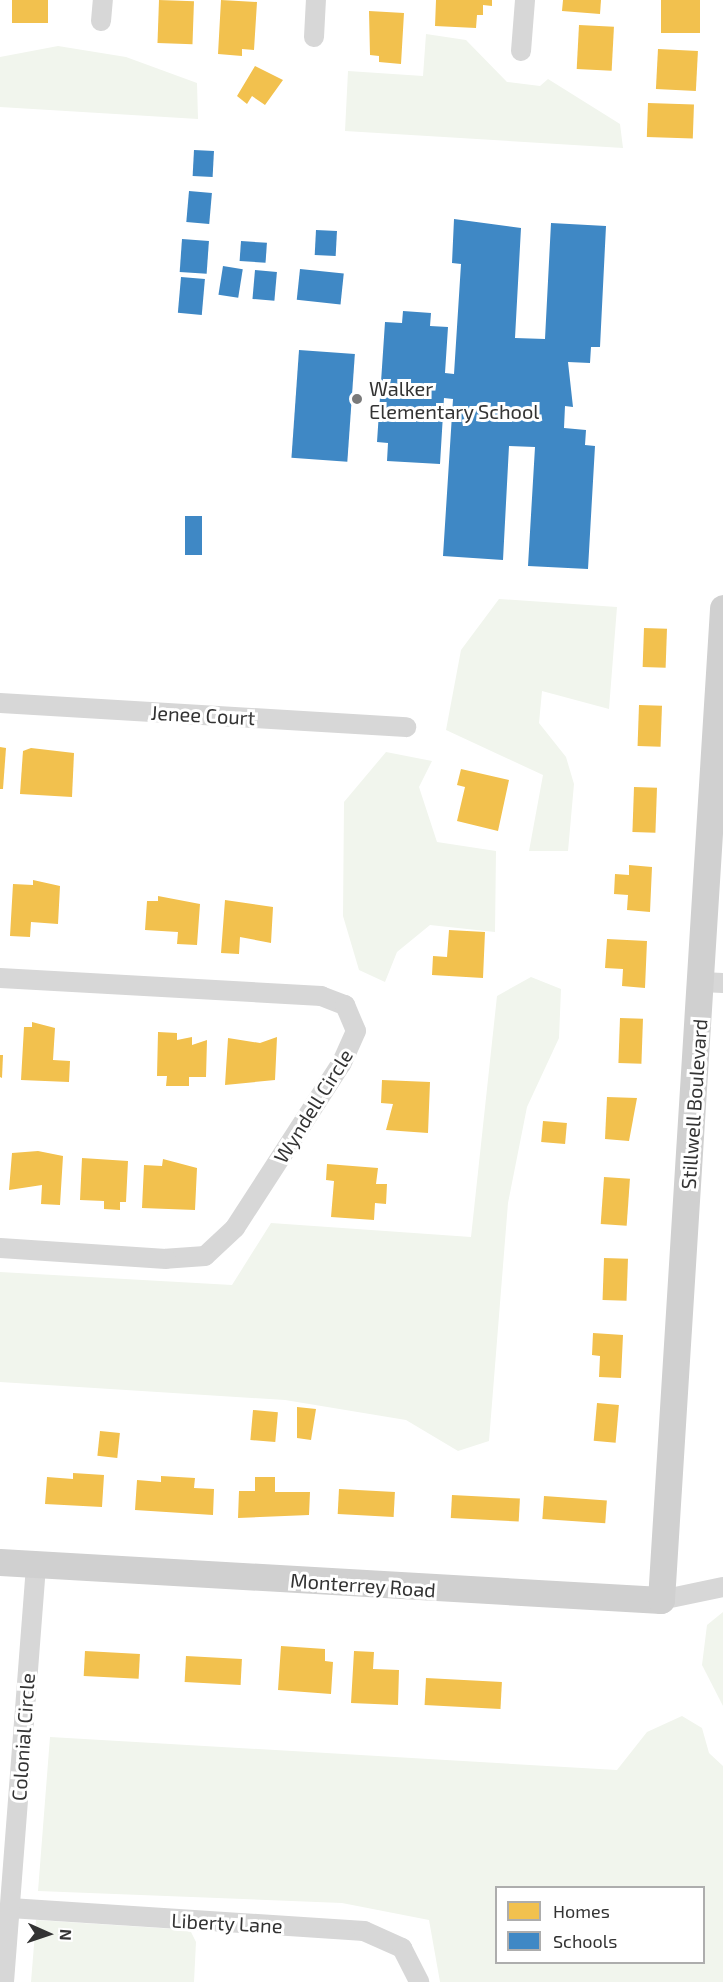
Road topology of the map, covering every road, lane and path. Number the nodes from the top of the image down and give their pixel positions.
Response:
1 (103, 0) edge
2 (316, 0) edge
3 (525, 0) edge
4 (101, 21) dead end
5 (314, 37) dead end
6 (521, 51) dead end
7 (723, 618) edge
8 (0, 703) edge
9 (406, 727) dead end
10 (0, 978) edge
11 (712, 982) edge
12 (0, 1248) edge
13 (0, 1562) edge
14 (36, 1564) junction
15 (723, 1587) edge
16 (661, 1600) junction
17 (10, 1908) junction
18 (4, 1982) edge
19 (419, 1982) edge

1 - 4 street
2 - 5 street
3 - 6 street
7 - 11 street, Stillwell Boulevard
8 - 9 street, Jenee Court
10 - 12 street, Wyndell Circle
11 - 16 street, Stillwell Boulevard
13 - 14 street, Monterrey Road
14 - 16 street, Monterrey Road
14 - 17 street, Colonial Circle
15 - 16 street, Monterrey Road
17 - 18 street, Colonial Circle
17 - 19 street, Liberty Lane

